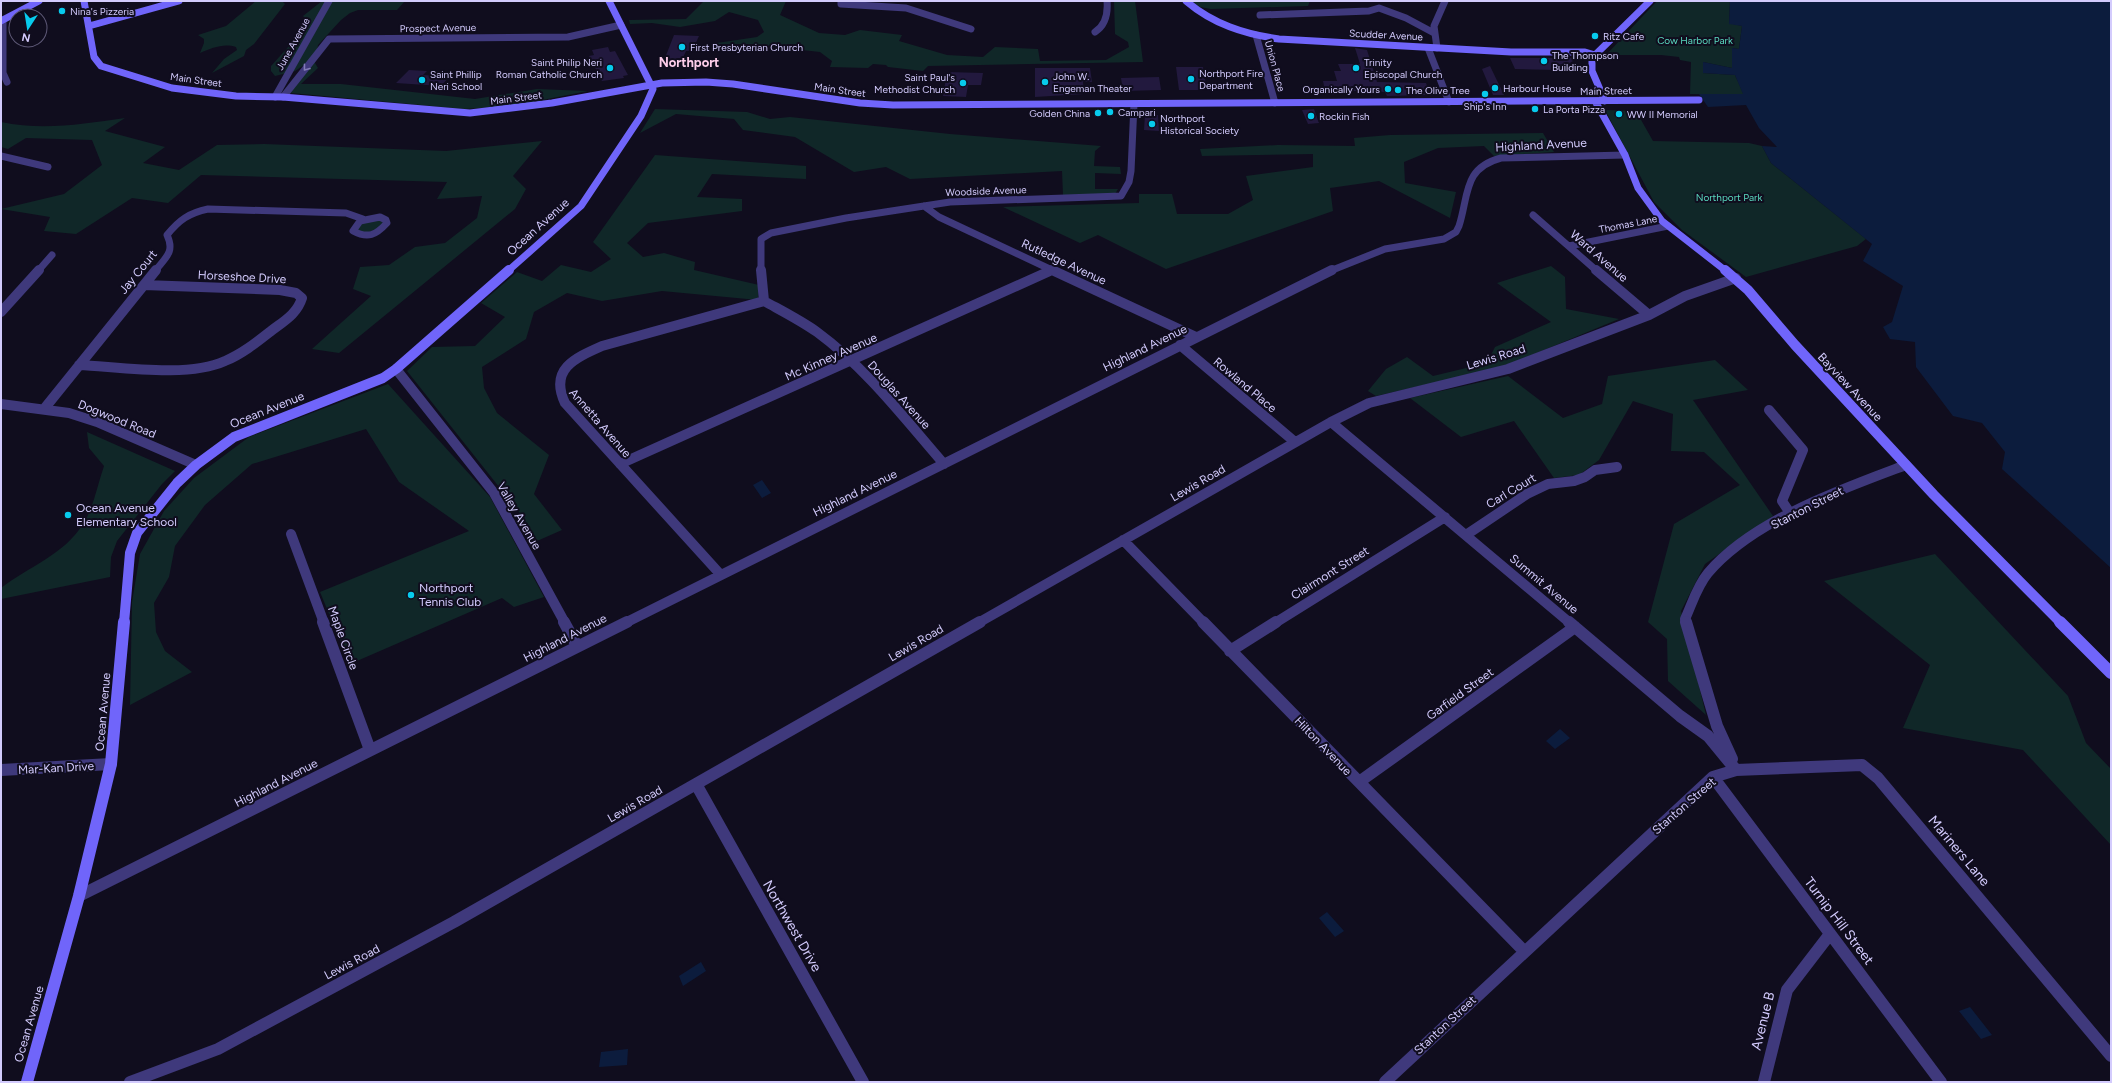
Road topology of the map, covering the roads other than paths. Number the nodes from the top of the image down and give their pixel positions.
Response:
1 (39, 1) edge
2 (84, 1) edge
3 (179, 1) edge
4 (329, 1) edge
5 (609, 1) edge
6 (1108, 1) edge
7 (1186, 1) edge
8 (1445, 1) edge
9 (841, 2) edge
10 (1648, 3) edge
11 (1260, 15) dead end
12 (2, 20) edge
13 (621, 25) junction
14 (89, 26) junction
15 (971, 29) dead end
16 (1095, 32) dead end
17 (1434, 34) junction
18 (1256, 35) junction
19 (1428, 48) junction
20 (1437, 48) junction
21 (1595, 55) junction
22 (7, 82) dead end
23 (652, 85) junction
24 (275, 97) junction
25 (283, 97) junction
26 (1699, 100) dead end
27 (1605, 101) junction
28 (1449, 102) junction
29 (1595, 102) junction
30 (1275, 103) junction
31 (1134, 104) junction
32 (1625, 155) junction
33 (1, 156) edge
34 (48, 167) dead end
35 (924, 206) junction
36 (1533, 216) dead end
37 (363, 220) dead end
38 (1668, 226) junction
39 (1569, 246) junction
40 (52, 255) dead end
41 (1052, 270) junction
42 (1736, 278) junction
43 (144, 285) junction
44 (764, 301) junction
45 (1, 312) edge
46 (1649, 315) junction
47 (1196, 337) junction
48 (1180, 345) junction
49 (852, 361) junction
50 (79, 365) junction
51 (396, 369) junction
52 (1, 404) edge
53 (44, 409) junction
54 (1769, 410) dead end
55 (1331, 422) junction
56 (1295, 442) junction
57 (620, 464) junction
58 (944, 464) junction
59 (196, 465) junction
60 (1906, 465) junction
61 (1617, 467) dead end
62 (1790, 513) junction
63 (1445, 517) junction
64 (291, 534) dead end
65 (1466, 535) junction
66 (1123, 540) junction
67 (720, 574) junction
68 (1575, 628) junction
69 (577, 646) junction
70 (1230, 651) junction
71 (2111, 673) edge
72 (370, 750) junction
73 (111, 764) junction
74 (1, 770) edge
75 (1736, 770) junction
76 (1713, 777) junction
77 (1359, 782) junction
78 (696, 784) junction
79 (79, 896) junction
80 (1830, 934) junction
81 (1524, 951) junction
82 (2111, 1056) edge
83 (27, 1082) edge
84 (130, 1082) edge
85 (863, 1082) edge
86 (1385, 1082) edge
87 (1764, 1082) edge
88 (1941, 1082) edge

1 - 12 main road
2 - 14 main road, Main Street
3 - 14 main road
4 - 24 street, June Avenue
5 - 13 main road
6 - 16 street
7 - 18 main road, Scudder Avenue
8 - 17 street
9 - 15 street
10 - 21 main road
11 - 17 street
12 - 22 street
13 - 23 main road
13 -> 25 street, Prospect Avenue
14 - 24 main road, Main Street
17 - 20 street
18 - 19 main road, Scudder Avenue
18 - 30 street, Union Place
19 - 20 main road, Scudder Avenue
19 - 28 street
20 - 21 main road, Scudder Avenue
21 - 27 main road
23 - 25 main road, Main Street
23 - 31 main road, Main Street
23 - 51 main road, Ocean Avenue
24 - 25 main road, Main Street
26 - 27 main road, Main Street
27 - 29 main road, Main Street
28 - 29 main road, Main Street
28 - 30 main road, Main Street
29 - 32 main road, Bayview Avenue
30 - 31 main road, Main Street
31 - 35 street, Woodside Avenue
32 - 38 main road, Bayview Avenue
32 - 47 street, Highland Avenue
33 - 34 street
35 - 41 street, Rutledge Avenue
35 - 44 street, Woodside Avenue
36 - 39 street, Ward Avenue
37 - 43 street, Jay Court
38 - 39 street, Thomas Lane
38 - 42 main road, Bayview Avenue
39 - 46 street, Ward Avenue
40 - 45 street
41 - 47 street, Rutledge Avenue
41 - 49 street, Mc Kinney Avenue
42 - 46 street, Lewis Road
42 - 60 main road, Bayview Avenue
43 - 50 street, Jay Court
43 - 50 street, Horseshoe Drive
44 - 49 street, Douglas Avenue
44 - 57 street, Annetta Avenue
46 - 55 street, Lewis Road
47 - 48 street, Highland Avenue
48 - 56 street, Rowland Place
48 - 58 street, Highland Avenue
49 - 57 street, Mc Kinney Avenue
49 - 58 street, Douglas Avenue
50 - 53 street, Jay Court
51 - 59 main road, Ocean Avenue
51 - 69 street, Valley Avenue
52 - 53 street, Dogwood Road
53 - 59 street, Dogwood Road
54 - 62 street
55 - 56 street, Lewis Road
55 - 63 street, Summit Avenue
56 - 66 street, Lewis Road
57 - 67 street, Annetta Avenue
58 - 67 street, Highland Avenue
59 - 73 main road, Ocean Avenue
60 - 62 street, Stanton Street
60 - 71 main road, Bayview Avenue
61 - 65 street, Carl Court
62 - 75 street, Stanton Street
63 - 65 street, Summit Avenue
63 - 70 street, Clairmont Street
64 - 72 street, Maple Circle
65 - 68 street, Summit Avenue
66 - 70 street, Hilton Avenue
66 - 78 street, Lewis Road
67 - 69 street, Highland Avenue
68 - 75 street, Summit Avenue
68 - 77 street, Garfield Street
69 - 72 street, Highland Avenue
70 - 77 street, Hilton Avenue
72 - 79 street, Highland Avenue
73 - 74 street, Mar-Kan Drive
73 - 79 main road, Ocean Avenue
75 - 76 street, Stanton Street
75 - 82 street, Mariners Lane
76 - 80 street, Turnip Hill Street
76 - 81 street, Stanton Street
77 - 81 street, Hilton Avenue
78 - 84 street, Lewis Road
78 - 85 street, Northwest Drive
79 - 83 main road, Ocean Avenue
80 - 87 street, Avenue B
80 - 88 street, Turnip Hill Street
81 - 86 street, Stanton Street

